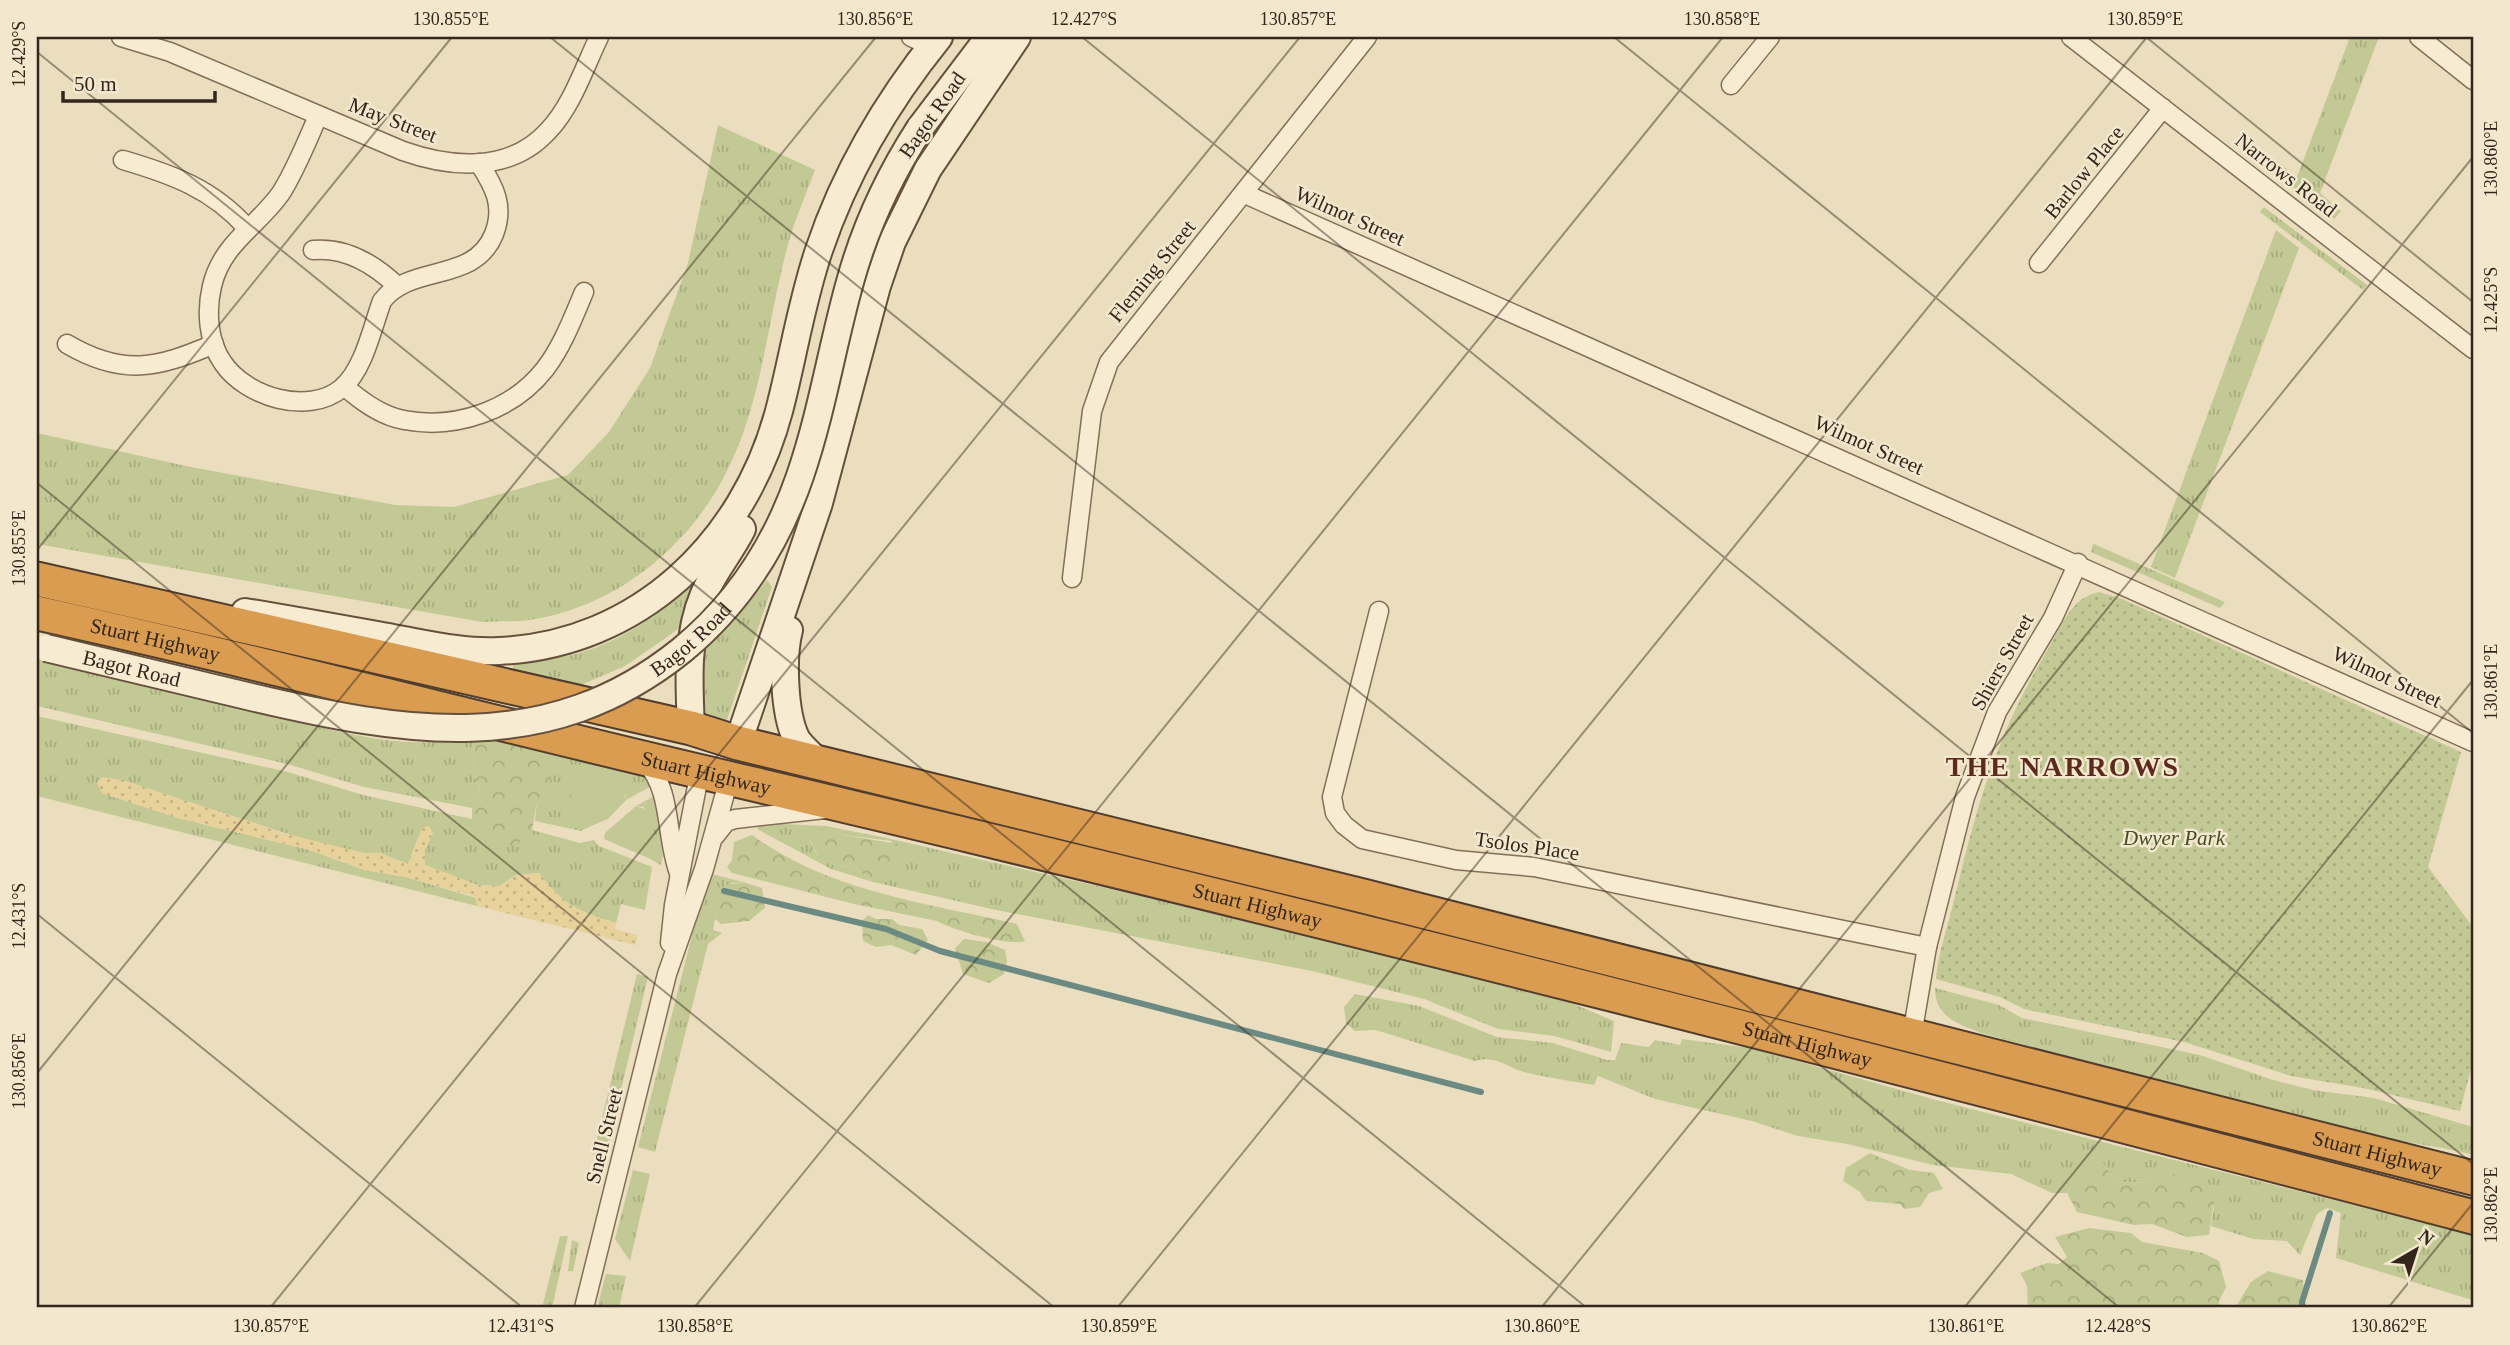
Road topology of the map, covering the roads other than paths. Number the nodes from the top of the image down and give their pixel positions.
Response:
1 (121, 37) edge
2 (599, 37) edge
3 (989, 37) edge
4 (1017, 37) edge
5 (1367, 37) edge
6 (1770, 37) edge
7 (2071, 37) edge
8 (2419, 37) edge
9 (927, 40) edge
10 (2473, 80) edge
11 (1731, 85) dead end
12 (2163, 108) junction
13 (318, 116) junction
14 (123, 160) dead end
15 (479, 163) junction
16 (1245, 194) junction
17 (247, 228) junction
18 (313, 250) dead end
19 (2039, 263) dead end
20 (397, 286) junction
21 (584, 292) dead end
22 (67, 344) dead end
23 (214, 345) junction
24 (2473, 349) edge
25 (852, 382) junction
26 (344, 386) junction
27 (779, 413) junction
28 (2078, 563) junction
29 (1072, 578) dead end
30 (37, 579) edge
31 (91, 591) junction
32 (1379, 611) dead end
33 (37, 613) edge
34 (41, 647) edge
35 (691, 728) junction
36 (2473, 742) edge
37 (738, 743) junction
38 (642, 756) junction
39 (818, 762) junction
40 (714, 775) junction
41 (839, 805) junction
42 (713, 839) junction
43 (680, 875) junction
44 (1927, 947) junction
45 (667, 974) junction
46 (1912, 1036) junction
47 (1905, 1069) junction
48 (2473, 1178) edge
49 (2473, 1217) edge
50 (584, 1308) edge

1 - 13 street, May Street
2 - 15 street, May Street
3 - 34 main road, Bagot Road, bridge
4 - 25 main road, Bagot Road
5 - 16 street, Fleming Street
6 - 11 street
7 - 12 street, Narrows Road
8 - 10 street
9 - 27 main road, Bagot Road
12 - 19 street, Barlow Place
12 - 24 street, Narrows Road
13 - 15 street, May Street
13 - 17 street
14 - 17 street
15 - 20 street
16 - 28 street, Wilmot Street
16 - 29 street, Fleming Street
17 - 23 street
18 - 20 street
20 - 26 street
21 - 26 street
22 - 23 street
23 - 26 street
25 - 37 main road, Bagot Road
25 - 39 main road
27 - 31 main road, Bagot Road
27 - 35 main road
28 - 36 street, Wilmot Street
28 - 44 street, Shiers Street
30 - 31 highway, Stuart Highway
31 - 35 highway, Stuart Highway
32 - 44 street, Tsolos Place
33 - 38 highway, Stuart Highway
35 - 37 highway, Stuart Highway
35 - 40 highway
37 - 39 highway, Stuart Highway
37 - 40 highway
38 - 40 highway, Stuart Highway
38 - 43 street
39 - 46 highway, Stuart Highway
40 - 41 highway, Stuart Highway
40 - 42 street, Snell Street
40 - 43 street, Snell Street
41 - 42 street
41 - 47 highway, Stuart Highway
42 - 45 street, Snell Street
43 - 45 street, Snell Street
44 - 46 street, Shiers Street
45 - 50 street, Snell Street
46 - 47 street, Shiers Street
46 - 48 highway, Stuart Highway
47 - 49 highway, Stuart Highway

